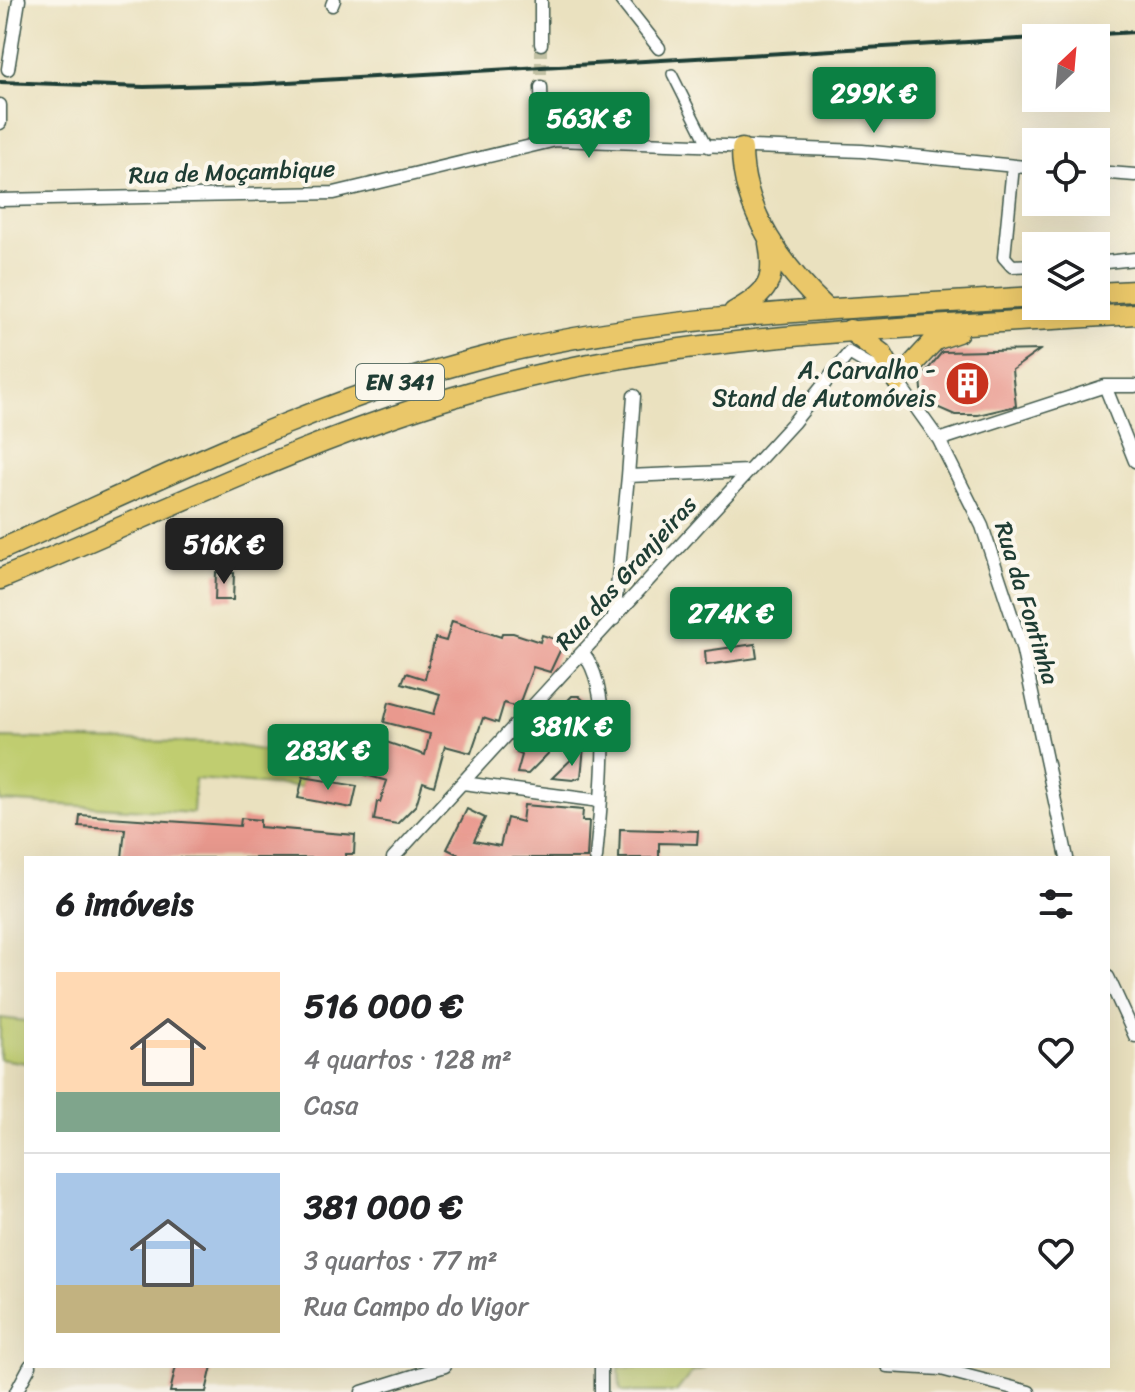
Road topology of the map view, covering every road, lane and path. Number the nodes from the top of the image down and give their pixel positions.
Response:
1 (19, 0) edge
2 (541, 0) edge
3 (621, 0) edge
4 (6, 31) edge
5 (541, 44) tunnel mouth
6 (659, 48) dead end
7 (8, 69) dead end
8 (672, 74) dead end
9 (541, 87) tunnel mouth
10 (1, 105) edge
11 (0, 123) edge
12 (556, 140) junction
13 (709, 148) junction
14 (742, 149) junction
15 (1013, 166) junction
16 (1022, 167) edge
17 (1110, 173) edge
18 (1135, 175) edge
19 (0, 200) edge
20 (767, 235) junction
21 (1135, 259) edge
22 (1110, 262) edge
23 (1022, 266) edge
24 (1135, 291) edge
25 (1110, 292) edge
26 (1022, 298) edge
27 (827, 309) junction
28 (1135, 314) edge
29 (728, 316) junction
30 (985, 324) junction
31 (850, 330) junction
32 (897, 381) junction
33 (1105, 386) junction
34 (1135, 386) edge
35 (634, 396) dead end
36 (939, 440) junction
37 (1135, 461) edge
38 (749, 471) junction
39 (628, 476) junction
40 (0, 550) edge
41 (0, 579) edge
42 (614, 619) junction
43 (583, 653) junction
44 (463, 783) junction
45 (600, 801) junction
46 (395, 856) edge
47 (596, 856) edge
48 (1067, 856) edge
49 (1110, 981) edge
50 (1135, 1036) edge
51 (29, 1368) edge
52 (439, 1368) edge
53 (601, 1368) edge
54 (923, 1368) edge
55 (1024, 1390) edge
56 (16, 1392) edge
57 (362, 1392) edge
58 (601, 1392) edge

1 - 4 street
2 - 5 street
3 - 6 street
4 - 7 street
8 - 13 street
9 - 12 street
10 - 11 street
12 - 13 street, Rua de Moçambique
12 - 19 street, Rua de Moçambique
13 - 14 street, Rua de Moçambique
14 - 15 street, Rua de Moçambique
14 - 20 highway
15 - 16 street, Rua de Moçambique
15 - 23 street
17 - 18 street
20 - 27 highway
20 - 29 highway
21 - 22 street
24 - 25 highway
26 - 27 highway, EN 341
27 - 29 highway, EN 341
28 - 30 highway, EN 341
29 - 40 highway, EN 341
30 - 31 highway, EN 341
30 - 32 highway
31 - 32 highway
31 - 41 highway, EN 341
32 - 36 street, Rua da Fontinha
32 - 38 street, Rua das Granjeiras
33 - 34 street
33 - 36 street
33 - 37 street
35 - 39 street
36 - 48 street, Rua da Fontinha
38 - 39 street
38 - 42 street, Rua das Granjeiras
39 - 42 street
42 - 43 street, Rua das Granjeiras
43 - 44 street, Rua das Granjeiras
43 - 45 street
44 - 45 street
44 - 46 street, Rua das Granjeiras
45 - 47 street
49 - 50 street
51 - 56 street
52 - 57 street
53 - 58 street
54 - 55 street

